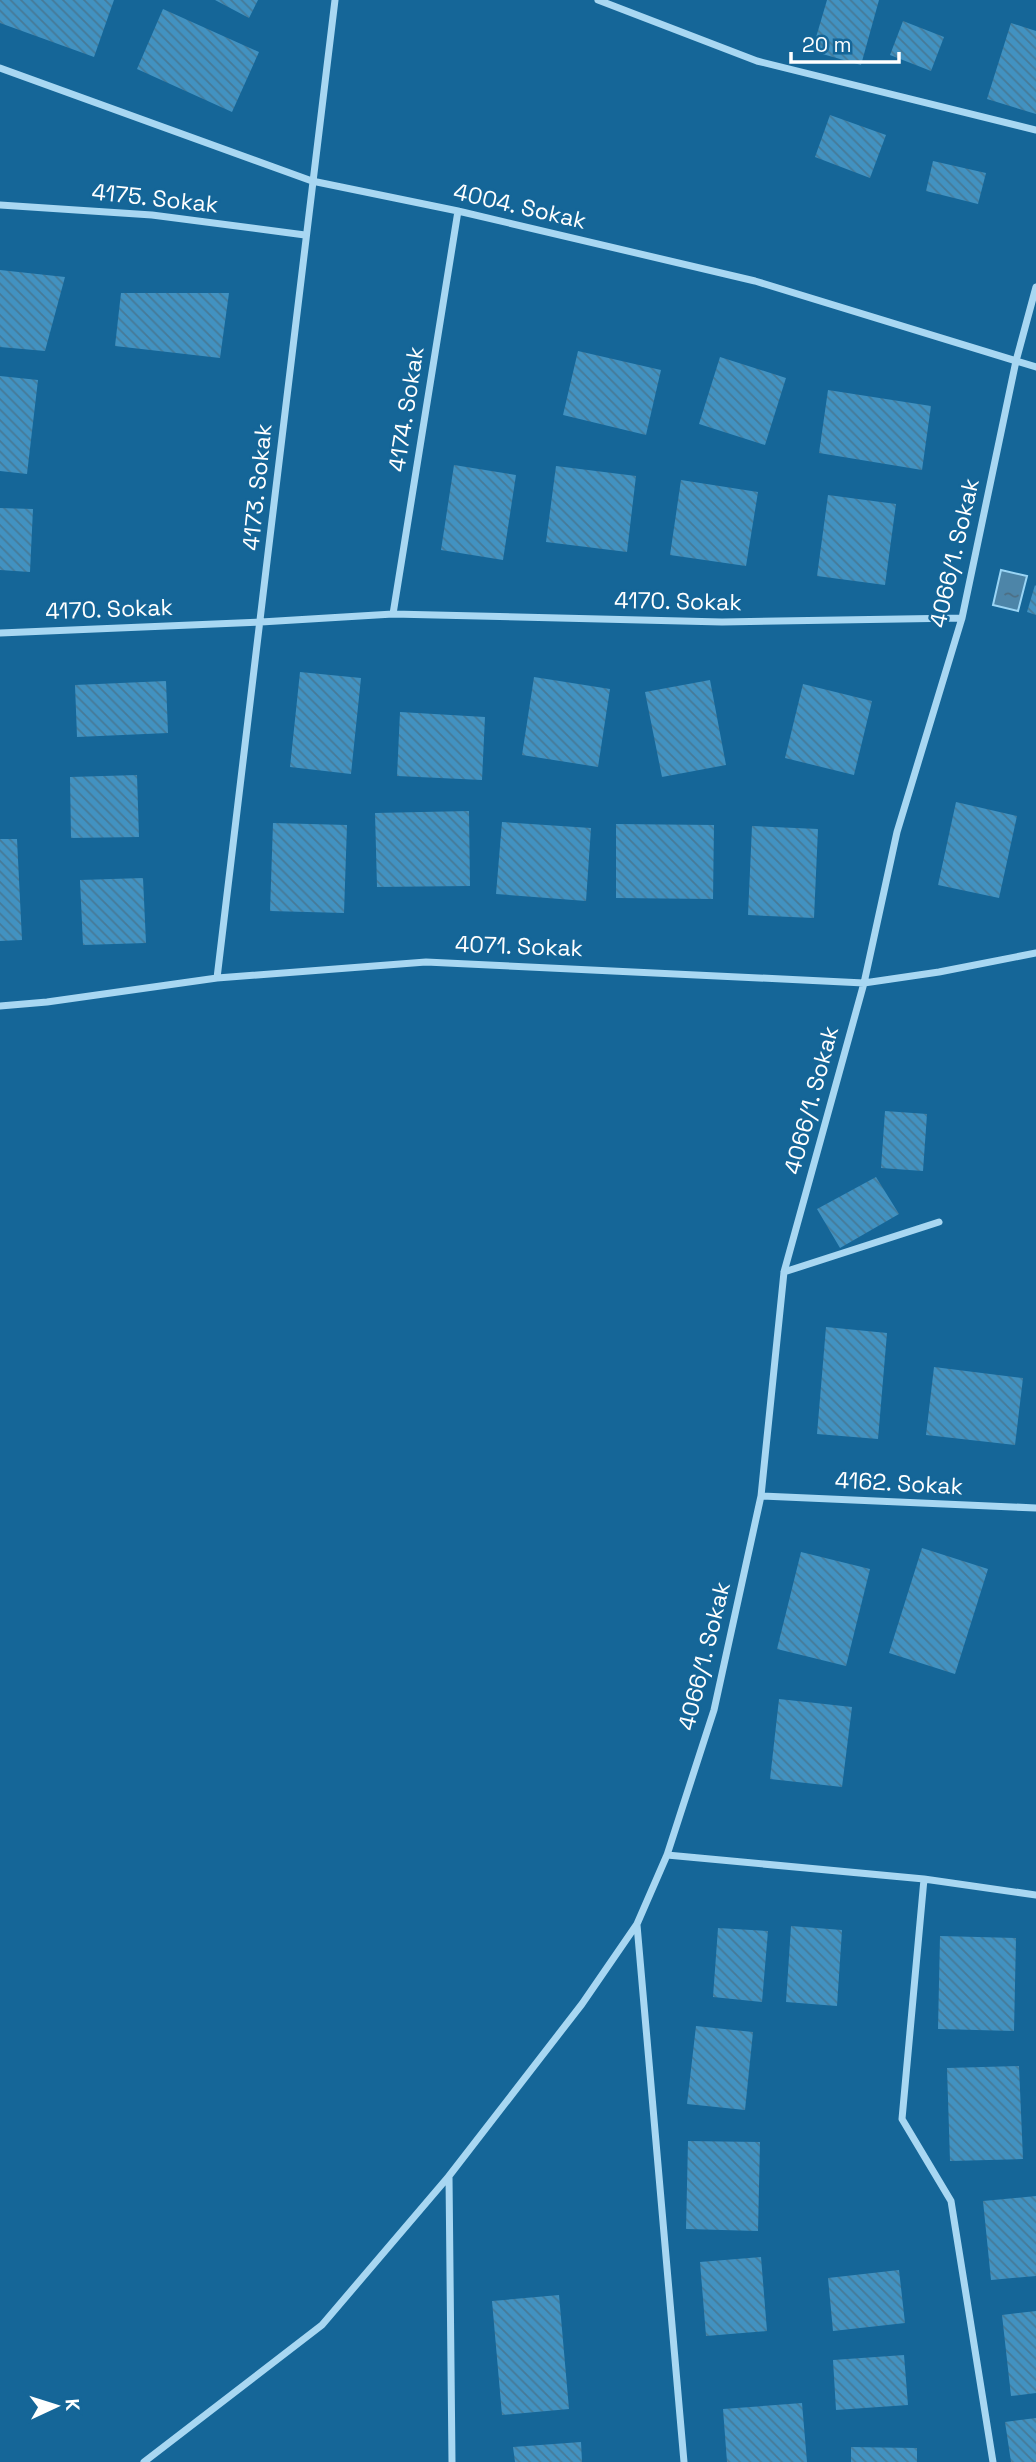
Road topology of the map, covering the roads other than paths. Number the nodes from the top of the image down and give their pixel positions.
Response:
1 (335, 0) edge
2 (598, 0) edge
3 (0, 68) edge
4 (1036, 130) edge
5 (312, 181) junction
6 (0, 205) edge
7 (458, 211) junction
8 (305, 235) junction
9 (1036, 287) edge
10 (1016, 361) junction
11 (1036, 367) edge
12 (393, 614) junction
13 (962, 618) junction
14 (261, 622) junction
15 (0, 633) edge
16 (1036, 953) edge
17 (216, 978) junction
18 (863, 983) junction
19 (0, 1006) edge
20 (939, 1222) dead end
21 (784, 1272) junction
22 (761, 1496) junction
23 (1036, 1508) edge
24 (667, 1856) junction
25 (924, 1879) junction
26 (1036, 1895) edge
27 (637, 1924) junction
28 (449, 2176) junction
29 (144, 2462) edge
30 (452, 2462) edge
31 (684, 2462) edge
32 (993, 2462) edge

1 - 5 street, 4173. Sokak
2 - 4 street
3 - 5 street, 4004. Sokak
5 - 7 street, 4004. Sokak
5 - 8 street, 4173. Sokak
6 - 8 street, 4175. Sokak
7 - 10 street, 4004. Sokak
7 - 12 street, 4174. Sokak
8 - 14 street, 4173. Sokak
9 - 10 street, 4066/1. Sokak
10 - 11 street, 4004. Sokak
10 - 13 street, 4066/1. Sokak
12 - 13 street, 4170. Sokak
12 - 14 street, 4170. Sokak
13 - 18 street, 4066/1. Sokak
14 - 15 street, 4170. Sokak
14 - 17 street, 4173. Sokak
16 - 18 street, 4071. Sokak
17 - 18 street, 4071. Sokak
17 - 19 street, 4071. Sokak
18 - 21 street, 4066/1. Sokak
20 - 21 street
21 - 22 street, 4066/1. Sokak
22 - 23 street, 4162. Sokak
22 - 24 street, 4066/1. Sokak
24 - 25 street
24 - 27 street, 4066/1. Sokak
25 - 26 street
25 - 32 street
27 - 28 street, 4066/1. Sokak
27 - 31 street
28 - 29 street, 4066/1. Sokak
28 - 30 street

